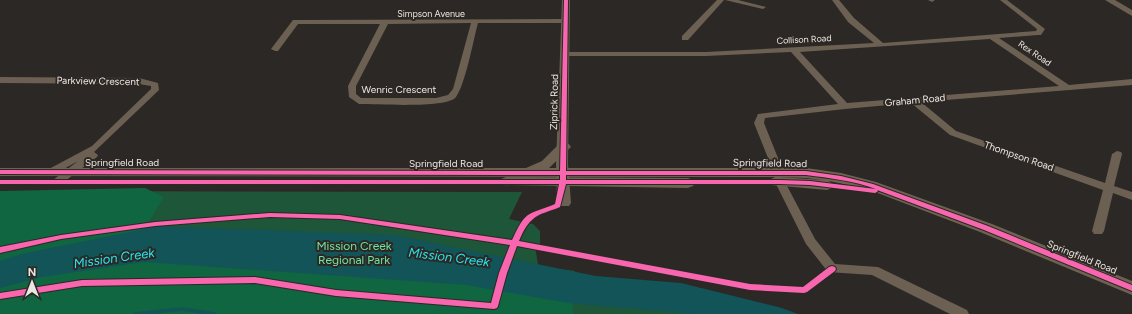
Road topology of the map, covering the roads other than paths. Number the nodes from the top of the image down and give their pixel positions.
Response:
1 (566, 0) edge
2 (721, 0) edge
3 (728, 0) edge
4 (835, 0) edge
5 (1003, 0) edge
6 (1109, 0) edge
7 (763, 6) dead end
8 (1132, 13) edge
9 (475, 21) junction
10 (566, 21) junction
11 (385, 22) junction
12 (992, 37) junction
13 (685, 38) dead end
14 (881, 44) junction
15 (276, 48) dead end
16 (793, 49) junction
17 (565, 54) junction
18 (0, 80) edge
19 (1132, 82) edge
20 (1067, 87) junction
21 (914, 101) junction
22 (845, 106) junction
23 (564, 147) junction
24 (95, 148) junction
25 (1117, 154) dead end
26 (0, 172) edge
27 (72, 172) junction
28 (524, 173) junction
29 (54, 177) junction
30 (563, 177) junction
31 (780, 178) junction
32 (0, 182) edge
33 (1108, 188) junction
34 (1132, 196) edge
35 (564, 203) dead end
36 (1098, 231) dead end
37 (1132, 288) edge
38 (962, 314) edge

1 - 10 street, Ziprick Road
2 - 13 street
3 - 7 street
4 - 14 street
5 - 12 street, Collison Road
6 - 8 street
9 - 10 street, Simpson Avenue
9 - 11 street, Simpson Avenue
9 - 11 street, Wenric Crescent
10 - 17 street, Ziprick Road
11 - 15 street, Simpson Avenue
12 - 14 street, Collison Road
12 - 20 street, Rex Road
14 - 16 street, Collison Road
16 - 17 street, Collison Road
16 - 22 street
17 - 23 street, Ziprick Road
18 - 24 street, Parkview Crescent
19 - 20 street, Graham Road
20 - 21 street, Graham Road
21 - 22 street, Graham Road
21 - 33 street, Thompson Road
22 - 31 street, Graham Road
23 - 28 main road
23 - 30 street, Ziprick Road
24 - 27 street, Parkview Crescent
24 - 29 street, Parkview Crescent
25 - 33 street
26 - 29 main road, Springfield Road
27 - 28 main road, Springfield Road
27 - 29 main road, Springfield Road
28 - 30 main road, Springfield Road
29 - 30 main road, Springfield Road
29 - 32 main road, Springfield Road
30 - 31 main road, Springfield Road
30 - 35 street, Ziprick Road
31 - 37 main road, Springfield Road
31 - 38 street, Graham Road
33 - 34 street, Thompson Road
33 - 36 street

